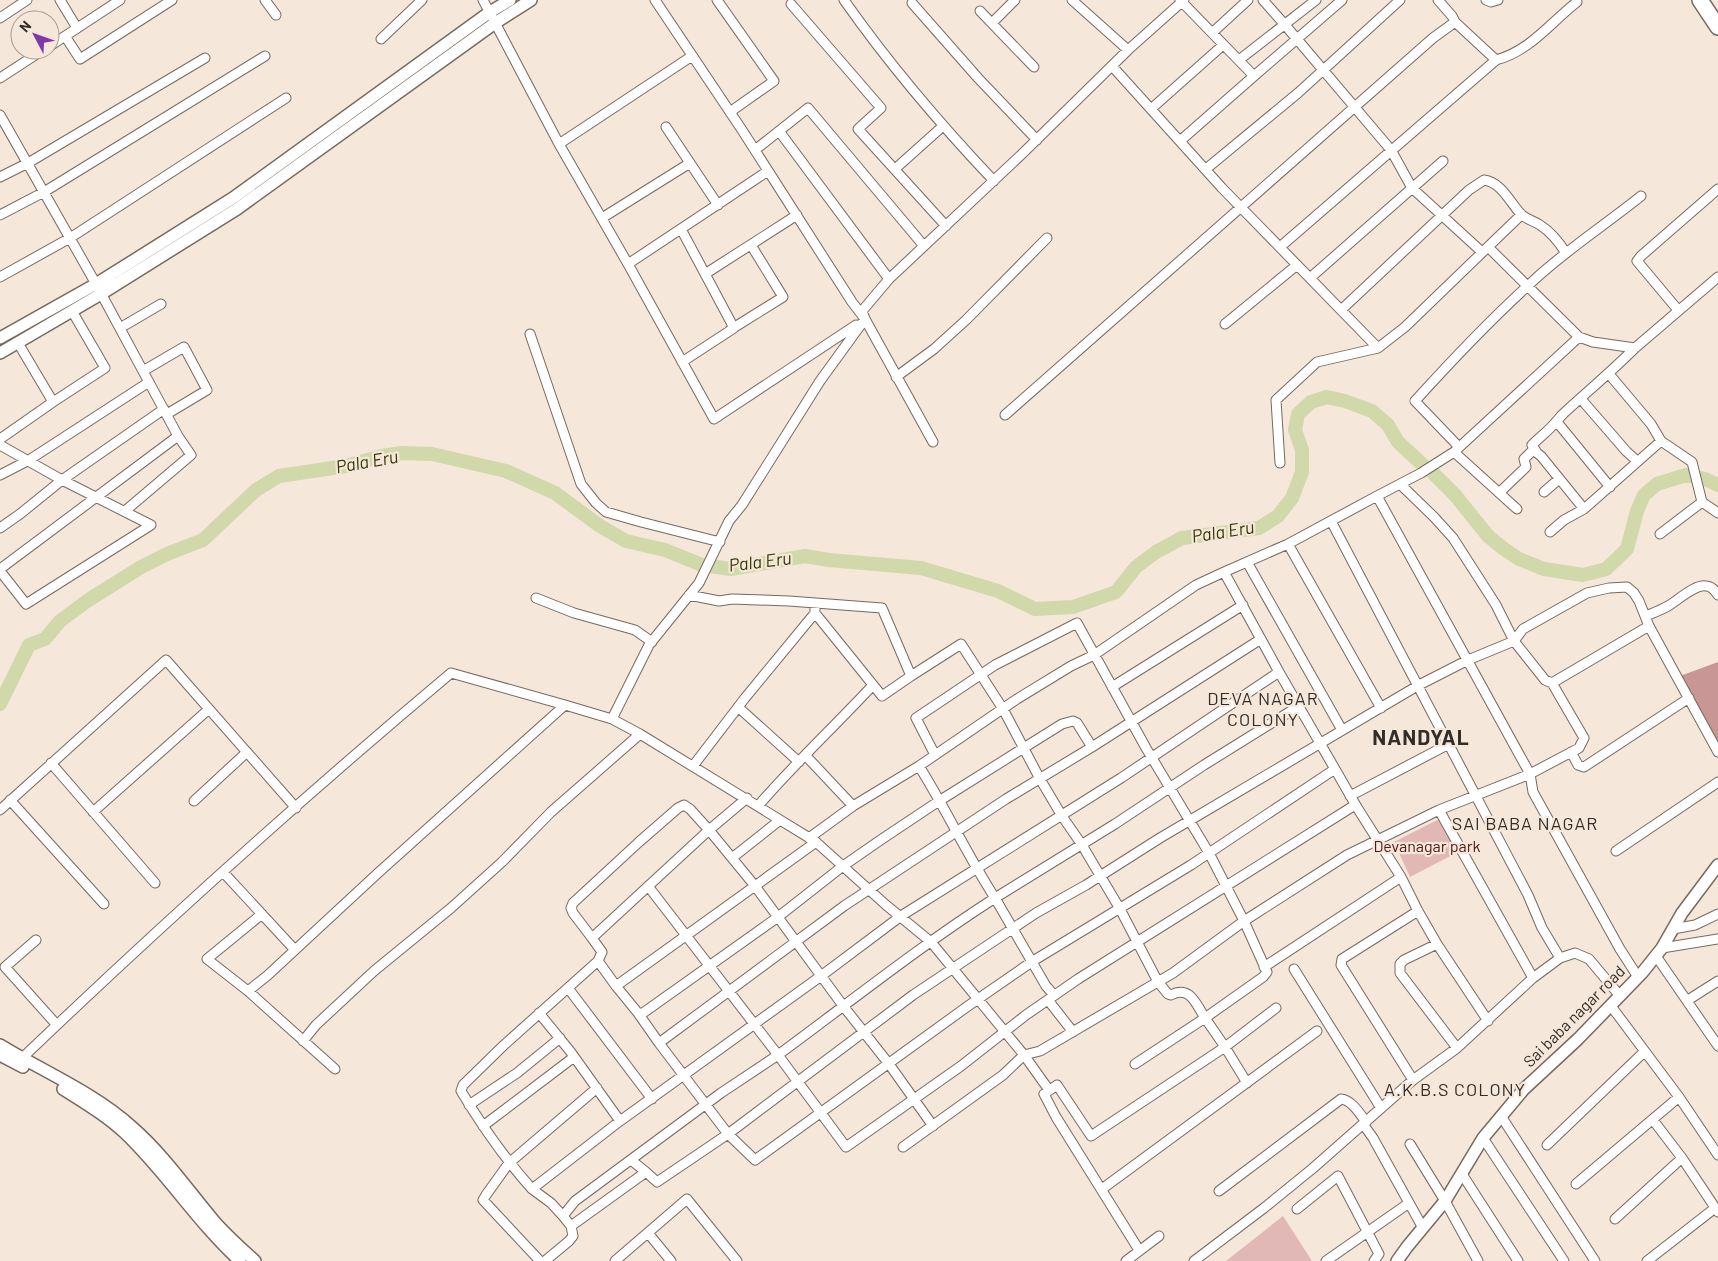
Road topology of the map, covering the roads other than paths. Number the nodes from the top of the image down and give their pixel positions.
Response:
1 (27, 0) edge
2 (60, 0) edge
3 (120, 0) edge
4 (172, 0) edge
5 (265, 0) edge
6 (422, 0) edge
7 (483, 0) edge
8 (510, 0) edge
9 (531, 0) edge
10 (656, 0) edge
11 (717, 0) edge
12 (844, 0) edge
13 (1016, 0) edge
14 (1072, 0) edge
15 (1248, 0) edge
16 (1263, 0) edge
17 (1316, 0) edge
18 (1342, 0) edge
19 (1400, 0) edge
20 (1486, 0) edge
21 (1498, 0) edge
22 (1700, 0) edge
23 (792, 1) edge
24 (912, 1) edge
25 (1182, 1) edge
26 (1443, 1) edge
27 (1576, 1) edge
28 (980, 11) dead end
29 (276, 15) dead end
30 (0, 18) edge
31 (492, 18) junction
32 (1455, 22) junction
33 (992, 23) junction
34 (1286, 24) junction
35 (1718, 27) edge
36 (77, 28) junction
37 (1212, 34) junction
38 (65, 36) junction
39 (1297, 38) junction
40 (60, 39) edge
41 (381, 39) dead end
42 (1224, 45) junction
43 (1128, 50) junction
44 (265, 56) dead end
45 (692, 56) junction
46 (205, 58) dead end
47 (28, 60) edge
48 (1239, 60) junction
49 (1496, 60) junction
50 (1112, 66) junction
51 (1034, 67) dead end
52 (1323, 70) junction
53 (1254, 76) junction
54 (0, 78) edge
55 (286, 98) dead end
56 (1355, 107) junction
57 (1151, 109) junction
58 (730, 112) junction
59 (0, 114) edge
60 (942, 126) junction
61 (666, 127) dead end
62 (779, 131) junction
63 (1037, 140) junction
64 (1180, 141) junction
65 (559, 144) junction
66 (755, 150) junction
67 (1392, 150) junction
68 (1443, 161) dead end
69 (28, 163) junction
70 (690, 163) junction
71 (895, 169) junction
72 (1206, 170) junction
73 (768, 171) junction
74 (0, 177) edge
75 (994, 181) junction
76 (1412, 188) junction
77 (1718, 189) edge
78 (44, 192) junction
79 (1641, 196) dead end
80 (718, 205) junction
81 (1242, 208) junction
82 (0, 215) edge
83 (797, 215) junction
84 (1521, 215) junction
85 (1441, 216) junction
86 (602, 218) junction
87 (946, 226) junction
88 (681, 229) junction
89 (70, 238) junction
90 (1047, 238) dead end
91 (751, 245) junction
92 (924, 246) junction
93 (1280, 247) junction
94 (1485, 249) junction
95 (1566, 253) junction
96 (628, 264) junction
97 (1297, 265) junction
98 (705, 274) junction
99 (0, 277) edge
100 (1718, 277) edge
101 (1310, 278) junction
102 (889, 279) junction
103 (1528, 286) junction
104 (98, 289) junction
105 (162, 304) dead end
106 (72, 310) junction
107 (1341, 310) junction
108 (1678, 310) junction
109 (865, 319) junction
110 (1225, 324) dead end
111 (120, 328) junction
112 (730, 330) junction
113 (530, 334) dead end
114 (1579, 337) junction
115 (0, 338) edge
116 (18, 343) junction
117 (1378, 348) junction
118 (1635, 348) junction
119 (0, 353) edge
120 (682, 362) junction
121 (143, 371) junction
122 (1609, 374) junction
123 (896, 376) junction
124 (149, 382) junction
125 (1581, 399) junction
126 (53, 402) junction
127 (166, 412) junction
128 (1005, 415) dead end
129 (1557, 422) junction
130 (178, 436) junction
131 (0, 439) edge
132 (1662, 440) junction
133 (933, 442) dead end
134 (0, 445) edge
135 (1534, 449) junction
136 (1456, 450) junction
137 (28, 460) junction
138 (1637, 461) junction
139 (1280, 463) dead end
140 (0, 475) edge
141 (1559, 479) junction
142 (62, 480) junction
143 (1400, 484) junction
144 (1610, 488) junction
145 (1499, 492) junction
146 (1544, 492) dead end
147 (1377, 496) junction
148 (96, 498) junction
149 (1702, 502) junction
150 (1517, 509) dead end
151 (1584, 509) junction
152 (125, 511) junction
153 (1718, 513) edge
154 (1331, 521) junction
155 (0, 528) edge
156 (1550, 532) dead end
157 (1660, 534) dead end
158 (720, 542) junction
159 (1288, 544) junction
160 (1247, 562) junction
161 (0, 570) edge
162 (1224, 572) junction
163 (689, 595) junction
164 (1718, 595) edge
165 (536, 598) dead end
166 (815, 602) junction
167 (1242, 604) junction
168 (815, 613) junction
169 (1646, 616) junction
170 (1649, 626) junction
171 (1261, 639) junction
172 (1514, 641) junction
173 (652, 642) junction
174 (1094, 654) junction
175 (1468, 660) junction
176 (1280, 672) junction
177 (911, 676) junction
178 (980, 676) junction
179 (1552, 683) junction
180 (873, 685) junction
181 (1419, 685) junction
182 (1112, 687) junction
183 (1689, 698) junction
184 (565, 705) junction
185 (1299, 706) junction
186 (738, 707) junction
187 (1380, 708) junction
188 (208, 709) junction
189 (1003, 709) junction
190 (612, 720) junction
191 (1131, 721) junction
192 (1342, 730) junction
193 (640, 734) junction
194 (1320, 743) junction
195 (1449, 744) junction
196 (1092, 747) junction
197 (1023, 748) junction
198 (247, 752) junction
199 (1571, 752) junction
200 (1718, 752) edge
201 (935, 755) junction
202 (1152, 757) junction
203 (803, 759) junction
204 (51, 763) junction
205 (693, 766) junction
206 (919, 766) junction
207 (1335, 769) junction
208 (1530, 774) junction
209 (1040, 779) junction
210 (1718, 782) edge
211 (1170, 788) junction
212 (1350, 796) junction
213 (1476, 796) junction
214 (747, 798) junction
215 (10, 800) junction
216 (194, 801) dead end
217 (939, 801) junction
218 (1355, 805) junction
219 (758, 806) junction
220 (853, 806) junction
221 (296, 808) junction
222 (0, 810) edge
223 (1439, 810) junction
224 (93, 812) junction
225 (1062, 816) junction
226 (780, 820) junction
227 (1189, 820) junction
228 (709, 830) junction
229 (957, 831) junction
230 (813, 840) junction
231 (1377, 840) junction
232 (1082, 845) junction
233 (1616, 851) dead end
234 (1209, 853) junction
235 (732, 858) junction
236 (1718, 865) edge
237 (844, 866) junction
238 (976, 869) junction
239 (223, 872) junction
240 (1100, 876) junction
241 (1400, 877) junction
242 (155, 883) dead end
243 (1226, 885) junction
244 (648, 886) junction
245 (754, 886) junction
246 (869, 890) junction
247 (995, 898) junction
248 (104, 904) dead end
249 (1120, 909) junction
250 (1418, 911) junction
251 (262, 914) junction
252 (1718, 914) edge
253 (901, 916) junction
254 (778, 917) junction
255 (1244, 921) junction
256 (1013, 929) junction
257 (1673, 929) junction
258 (686, 935) junction
259 (592, 938) junction
260 (1718, 939) edge
261 (36, 940) dead end
262 (796, 942) junction
263 (931, 942) junction
264 (1136, 943) junction
265 (1437, 944) junction
266 (295, 950) junction
267 (1659, 952) junction
268 (1560, 958) junction
269 (598, 961) junction
270 (1033, 961) junction
271 (710, 966) junction
272 (1264, 967) junction
273 (1294, 969) dead end
274 (953, 970) junction
275 (822, 976) junction
276 (1638, 977) junction
277 (1533, 978) junction
278 (1718, 981) edge
279 (1158, 982) junction
280 (616, 986) junction
281 (568, 988) junction
282 (248, 991) junction
283 (730, 991) junction
284 (1620, 996) junction
285 (1051, 998) junction
286 (979, 999) junction
287 (1688, 1000) junction
288 (1611, 1006) junction
289 (844, 1007) junction
290 (1276, 1008) dead end
291 (539, 1013) junction
292 (638, 1013) junction
293 (1205, 1018) junction
294 (1488, 1021) junction
295 (56, 1024) junction
296 (754, 1024) junction
297 (863, 1031) junction
298 (1317, 1031) dead end
299 (1004, 1032) junction
300 (1073, 1032) junction
301 (560, 1038) junction
302 (303, 1041) junction
303 (659, 1043) junction
304 (0, 1045) edge
305 (1718, 1046) edge
306 (1225, 1047) junction
307 (1457, 1048) junction
308 (1644, 1052) junction
309 (0, 1055) edge
310 (778, 1055) junction
311 (1024, 1055) junction
312 (574, 1056) junction
313 (19, 1061) junction
314 (889, 1064) junction
315 (1135, 1064) dead end
316 (335, 1069) dead end
317 (684, 1076) junction
318 (1413, 1080) junction
319 (798, 1082) junction
320 (1247, 1083) junction
321 (597, 1088) junction
322 (1049, 1090) junction
323 (1678, 1097) junction
324 (652, 1099) junction
325 (914, 1100) junction
326 (705, 1104) junction
327 (469, 1105) junction
328 (1381, 1108) junction
329 (821, 1112) junction
330 (1502, 1116) junction
331 (1653, 1120) junction
332 (620, 1121) junction
333 (1364, 1123) junction
334 (482, 1126) junction
335 (933, 1126) junction
336 (728, 1134) junction
337 (1483, 1138) junction
338 (1410, 1144) dead end
339 (1547, 1145) dead end
340 (903, 1147) dead end
341 (1718, 1156) edge
342 (1682, 1158) junction
343 (631, 1160) junction
344 (509, 1163) junction
345 (646, 1172) junction
346 (1462, 1174) junction
347 (1576, 1184) dead end
348 (532, 1189) junction
349 (1102, 1189) junction
350 (1219, 1191) dead end
351 (1445, 1201) junction
352 (1409, 1204) junction
353 (1297, 1209) dead end
354 (1717, 1210) edge
355 (563, 1216) junction
356 (1615, 1219) dead end
357 (571, 1226) junction
358 (1423, 1228) junction
359 (1368, 1232) junction
360 (648, 1233) junction
361 (1159, 1236) dead end
362 (1139, 1250) junction
363 (240, 1261) edge
364 (255, 1261) edge
365 (540, 1261) edge
366 (545, 1261) edge
367 (615, 1261) edge
368 (671, 1261) edge
369 (736, 1261) edge
370 (1126, 1261) edge
371 (1194, 1261) edge
372 (1326, 1261) edge
373 (1374, 1261) edge
374 (1397, 1261) edge
375 (1478, 1261) edge
376 (1518, 1261) edge
377 (1564, 1261) edge
378 (1595, 1261) edge
379 (1647, 1261) edge

1 - 30 street
2 - 36 street
3 - 36 street
4 - 38 street
5 - 29 street
6 - 41 street
7 - 31 street
8 - 31 street
9 - 31 street
10 - 45 street
11 - 58 street
12 - 60 street
13 - 33 street
14 - 43 street
15 - 37 street
16 - 34 street
17 - 34 street
18 - 39 street
19 - 52 street
20 - 21 street
22 - 35 highway
23 - 71 street
24 - 63 street
25 - 37 street
25 - 43 street
26 - 32 street
27 - 49 street
28 - 33 street
31 - 65 street
31 - 104 street
32 - 49 street
32 - 56 street
33 - 51 street
34 - 39 street
34 - 48 street
36 - 38 street
37 - 42 street
38 - 40 street
39 - 52 street
39 - 53 street
42 - 48 street
42 - 57 street
43 - 50 street
44 - 78 street
45 - 58 street
45 - 65 street
46 - 69 street
47 - 54 street
48 - 53 street
49 - 67 street
50 - 57 street
50 - 63 street
52 - 56 street
52 - 72 street
53 - 64 street
55 - 89 street
56 - 67 street
56 - 81 street
57 - 64 street
58 - 66 street
59 - 69 street
60 - 71 street
60 - 75 street
61 - 70 street
62 - 66 street
62 - 92 street
62 - 102 street
63 - 75 street
64 - 72 street
65 - 86 street
66 - 73 street
67 - 76 street
67 - 93 street
68 - 76 street
69 - 74 street
69 - 78 street
70 - 80 street
70 - 86 street
71 - 87 street
72 - 81 street
73 - 80 street
73 - 83 street
75 - 87 street
76 - 85 street
76 - 101 street
77 - 108 street
78 - 82 street
78 - 89 street
79 - 95 street
80 - 88 street
81 - 93 street
81 - 128 street
83 - 91 street
83 - 109 street
84 - 85 street
84 - 94 street
84 - 95 street
85 - 94 street
85 - 107 street
86 - 96 street
87 - 92 street
88 - 96 street
88 - 98 street
89 - 99 street
89 - 104 street
90 - 123 street
91 - 98 street
91 - 112 street
92 - 102 street
93 - 97 street
94 - 103 street
94 - 117 street
95 - 103 street
96 - 120 street
97 - 101 street
97 - 110 street
98 - 112 street
100 - 108 street
101 - 107 street
102 - 109 street
103 - 114 street
103 - 136 street
104 - 106 street
104 - 111 street
104 - 115 street
105 - 111 street
106 - 116 street
106 - 126 street
107 - 117 street
108 - 118 street
109 - 120 street
109 - 123 street
109 - 158 street
111 - 121 street
112 - 120 street
113 - 158 street
114 - 118 street
114 - 136 street
116 - 119 street
116 - 126 street
117 - 139 street
118 - 122 street
121 - 124 street
121 - 127 street
122 - 125 street
122 - 132 street
123 - 133 street
124 - 127 street
124 - 137 street
125 - 129 street
125 - 138 street
126 - 131 street
127 - 130 street
127 - 142 street
129 - 135 street
129 - 144 street
130 - 148 street
130 - 152 street
132 - 138 street
132 - 149 street
134 - 137 street
135 - 141 street
135 - 145 street
136 - 143 street
136 - 145 street
137 - 140 street
137 - 142 street
138 - 144 street
141 - 146 street
141 - 151 street
142 - 148 street
142 - 155 street
143 - 147 street
143 - 172 street
144 - 151 street
145 - 150 street
147 - 154 street
147 - 175 street
148 - 152 street
148 - 161 street
149 - 153 street
149 - 157 street
151 - 156 street
152 - 161 street
154 - 159 street
154 - 181 street
158 - 163 street
159 - 160 street
159 - 187 street
160 - 162 street
160 - 192 street
162 - 167 street
162 - 174 street
163 - 166 street
163 - 173 street
164 - 169 street
165 - 173 street
166 - 168 street
166 - 177 street
167 - 171 street
167 - 182 street
168 - 180 street
168 - 186 street
169 - 170 street
169 - 172 street
170 - 179 street
170 - 183 street
171 - 176 street
171 - 191 street
172 - 175 street
172 - 179 street
173 - 190 street
174 - 178 street
174 - 182 street
174 - 189 street
175 - 181 street
175 - 208 street
176 - 185 street
176 - 202 street
177 - 178 street
177 - 180 street
178 - 189 street
178 - 201 street
179 - 199 street
180 - 203 street
181 - 187 street
181 - 195 street
182 - 191 street
183 - 199 street
183 - 200 street
184 - 190 street
184 - 221 street
184 - 266 street
185 - 194 street
185 - 211 street
186 - 203 street
186 - 205 street
187 - 192 street
188 - 198 street
188 - 204 street
188 - 224 street
189 - 197 street
189 - 201 street
190 - 193 street
191 - 196 street
191 - 202 street
192 - 194 street
193 - 205 street
193 - 302 street
194 - 207 street
194 - 227 street
195 - 212 street
195 - 213 street
196 - 197 street
196 - 209 street
197 - 209 street
197 - 217 street
198 - 216 street
198 - 221 street
199 - 208 street
201 - 206 street
202 - 211 street
202 - 225 street
203 - 219 street
203 - 220 street
204 - 215 street
204 - 224 street
205 - 214 street
206 - 217 street
206 - 220 street
207 - 212 street
207 - 234 street
208 - 213 street
208 - 276 street
209 - 225 street
209 - 229 street
210 - 233 street
211 - 227 street
211 - 232 street
212 - 218 street
213 - 223 street
213 - 268 street
214 - 219 street
214 - 228 street
215 - 222 street
215 - 248 street
217 - 229 street
217 - 237 street
218 - 231 street
218 - 243 street
219 - 226 street
220 - 230 street
221 - 239 street
223 - 231 street
223 - 277 street
224 - 242 street
225 - 232 street
225 - 238 street
226 - 230 street
226 - 235 street
227 - 234 street
227 - 240 street
228 - 235 street
228 - 244 street
228 - 259 street
229 - 238 street
229 - 246 street
230 - 237 street
230 - 245 street
231 - 241 street
231 - 255 street
232 - 240 street
232 - 247 street
234 - 243 street
234 - 249 street
235 - 245 street
236 - 257 street, Sai baba nagar road
237 - 246 street
237 - 254 street
238 - 247 street
238 - 253 street
239 - 251 street
239 - 295 street
240 - 249 street
240 - 256 street
241 - 250 street
241 - 272 street
243 - 255 street
243 - 264 street
244 - 258 street
244 - 259 street
245 - 254 street
245 - 258 street
246 - 253 street
246 - 262 street
247 - 256 street
247 - 263 street
249 - 264 street
249 - 270 street
250 - 265 street
250 - 318 street
251 - 266 street
251 - 282 street
252 - 257 street
253 - 263 street
253 - 275 street
254 - 262 street
254 - 271 street
255 - 272 street
255 - 279 street
256 - 270 street
256 - 274 street
257 - 267 street, Sai baba nagar road
258 - 271 street
258 - 280 street
259 - 269 street
260 - 267 street
261 - 295 street
262 - 275 street
262 - 283 street
263 - 274 street
263 - 289 street
264 - 279 street
264 - 285 street
265 - 294 street
265 - 307 street
266 - 282 street
267 - 276 street, Sai baba nagar road
267 - 287 street
268 - 277 street
268 - 284 street
269 - 280 street
269 - 281 street
270 - 285 street
270 - 286 street
271 - 283 street
271 - 292 street
272 - 293 street
273 - 328 street
274 - 286 street
274 - 297 street
275 - 289 street
275 - 296 street
276 - 284 street, Sai baba nagar road
277 - 294 street
278 - 287 street
279 - 293 street
279 - 300 street
280 - 292 street
281 - 291 street
281 - 324 street
282 - 302 street
283 - 296 street
283 - 303 street
284 - 288 street, Sai baba nagar road
285 - 299 street
285 - 300 street
286 - 299 street
286 - 314 street
287 - 305 street
288 - 308 street
288 - 330 street, Sai baba nagar road
289 - 297 street
289 - 310 street
290 - 306 street
291 - 301 street
291 - 327 street
292 - 303 street
293 - 306 street
293 - 315 street
294 - 307 street
295 - 313 street
296 - 310 street
296 - 317 street
297 - 314 street
297 - 319 street
298 - 320 street
299 - 311 street
299 - 325 street
300 - 311 street
301 - 312 street
301 - 327 street
302 - 316 street
303 - 317 street
304 - 313 street
306 - 320 street
306 - 322 street
307 - 318 street
308 - 323 street
308 - 339 street
309 - 313 street
310 - 319 street
310 - 326 street
311 - 322 street
311 - 335 street
312 - 321 street
312 - 334 street
313 - 363 street
313 - 364 street
314 - 325 street
314 - 329 street
317 - 324 street
317 - 326 street
318 - 328 street
319 - 329 street
319 - 336 street
320 - 349 street
321 - 332 street
321 - 344 street
322 - 349 street
323 - 331 street
323 - 341 street
324 - 332 street
325 - 329 street
325 - 335 street
326 - 336 street
326 - 343 street
327 - 334 street
328 - 333 street
329 - 336 street
330 - 337 street, Sai baba nagar road
330 - 378 street
331 - 342 street
331 - 347 street
332 - 348 street
333 - 350 street
333 - 352 street
333 - 371 street
334 - 344 street
335 - 340 street
336 - 345 street
337 - 346 street, Sai baba nagar road
337 - 377 street
338 - 351 street
342 - 354 street
342 - 356 street
343 - 345 street
343 - 355 street
344 - 348 street
344 - 365 street
345 - 357 street
346 - 351 street, Sai baba nagar road
346 - 376 street
348 - 355 street
349 - 362 street
351 - 358 street, Sai baba nagar road
351 - 375 street
352 - 358 street
352 - 359 street
353 - 359 street
354 - 379 street
355 - 357 street
357 - 366 street
358 - 374 street, Sai baba nagar road
359 - 372 street
359 - 373 street
360 - 367 street
360 - 368 street
360 - 369 street
361 - 362 street
362 - 370 street

